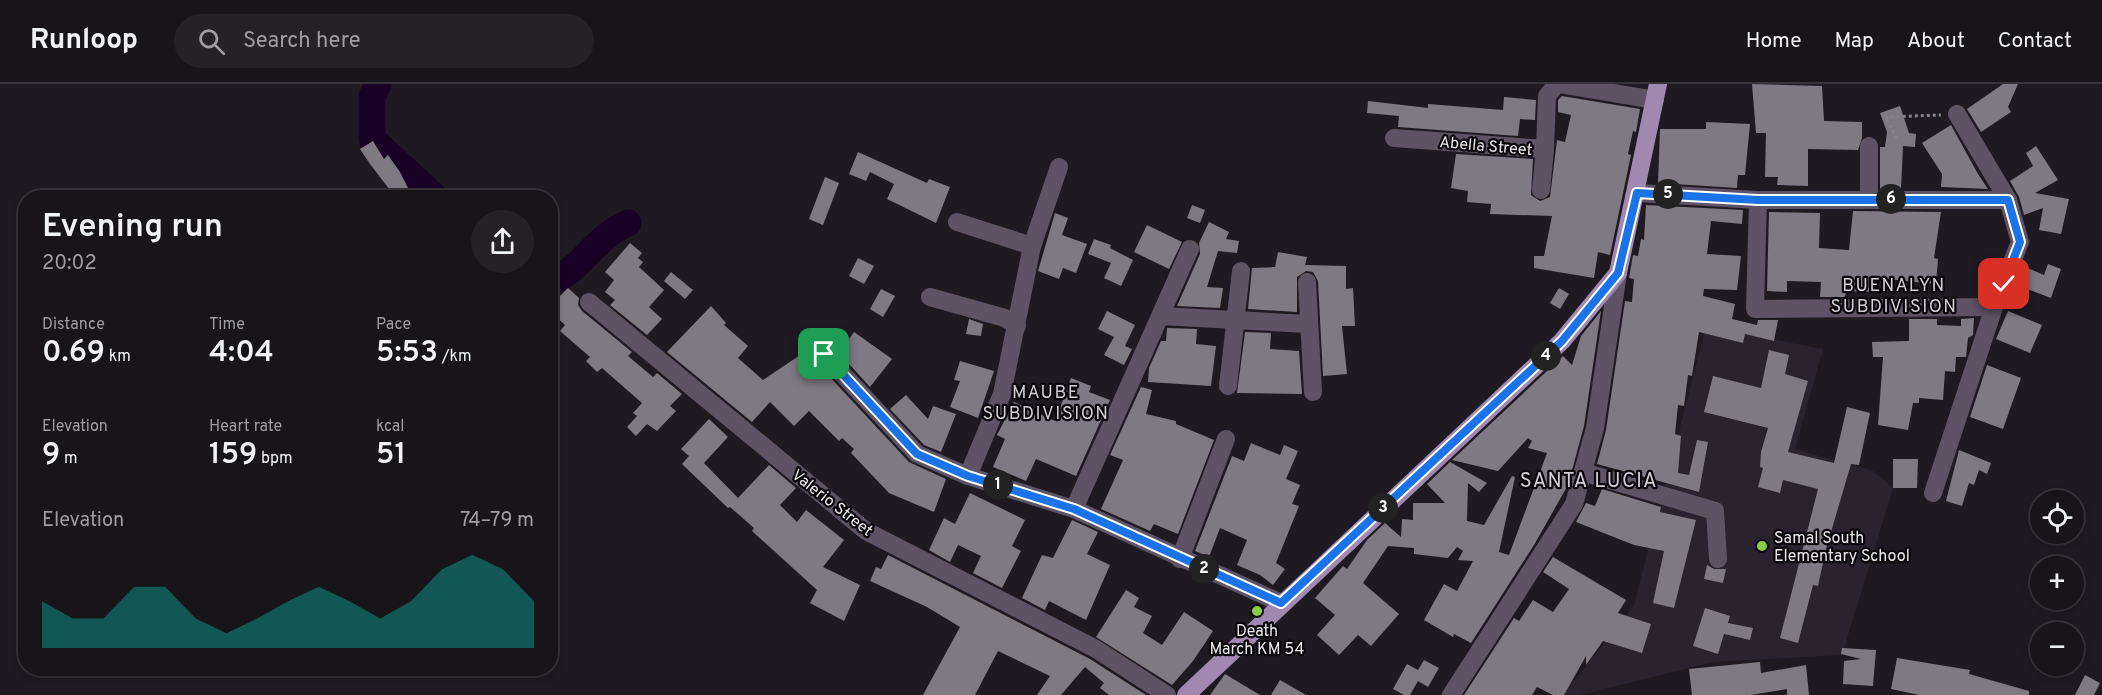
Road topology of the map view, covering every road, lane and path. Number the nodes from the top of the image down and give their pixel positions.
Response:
1 (1559, 84) edge
2 (1657, 92) edge
3 (1957, 114) joint
4 (1394, 138) dead end
5 (1897, 138) dead end
6 (1869, 146) dead end
7 (1545, 149) junction
8 (1059, 167) dead end
9 (1541, 190) dead end
10 (1637, 193) junction
11 (1869, 199) junction
12 (1758, 200) junction
13 (2008, 200) junction
14 (957, 222) dead end
15 (1032, 246) junction
16 (1190, 249) dead end
17 (1241, 271) dead end
18 (1618, 273) junction
19 (1307, 282) dead end
20 (930, 297) dead end
21 (589, 303) dead end
22 (1994, 307) junction
23 (1161, 316) junction
24 (1235, 321) junction
25 (1307, 324) junction
26 (1017, 326) junction
27 (824, 354) dead end
28 (1228, 387) dead end
29 (1313, 392) dead end
30 (1226, 439) dead end
31 (1583, 472) junction
32 (968, 476) junction
33 (1933, 493) dead end
34 (1074, 509) junction
35 (1180, 559) junction
36 (1718, 559) dead end
37 (1281, 603) junction
38 (1167, 695) edge
39 (1186, 695) edge
40 (1452, 695) edge

1 - 2 street, Abella Street
1 - 7 street, Abella Street
2 - 10 main road
3 - 5 path
3 - 13 street
4 - 7 street, Abella Street
6 - 11 street
7 - 9 street
8 - 15 street
10 - 12 street
10 - 18 main road
11 - 12 street
11 - 13 street
12 - 22 street
13 - 22 street
14 - 15 street
15 - 26 street
16 - 23 street
17 - 24 street
18 - 31 street
18 - 37 main road
19 - 25 street
20 - 26 street
21 - 38 street, Valerio Street
22 - 33 street
23 - 24 street
23 - 34 street
24 - 25 street
24 - 28 street
25 - 29 street
26 - 32 street
27 - 32 street
30 - 35 street
31 - 36 street
31 - 40 street
32 - 34 street
34 - 35 street
35 - 37 street
37 - 39 main road

